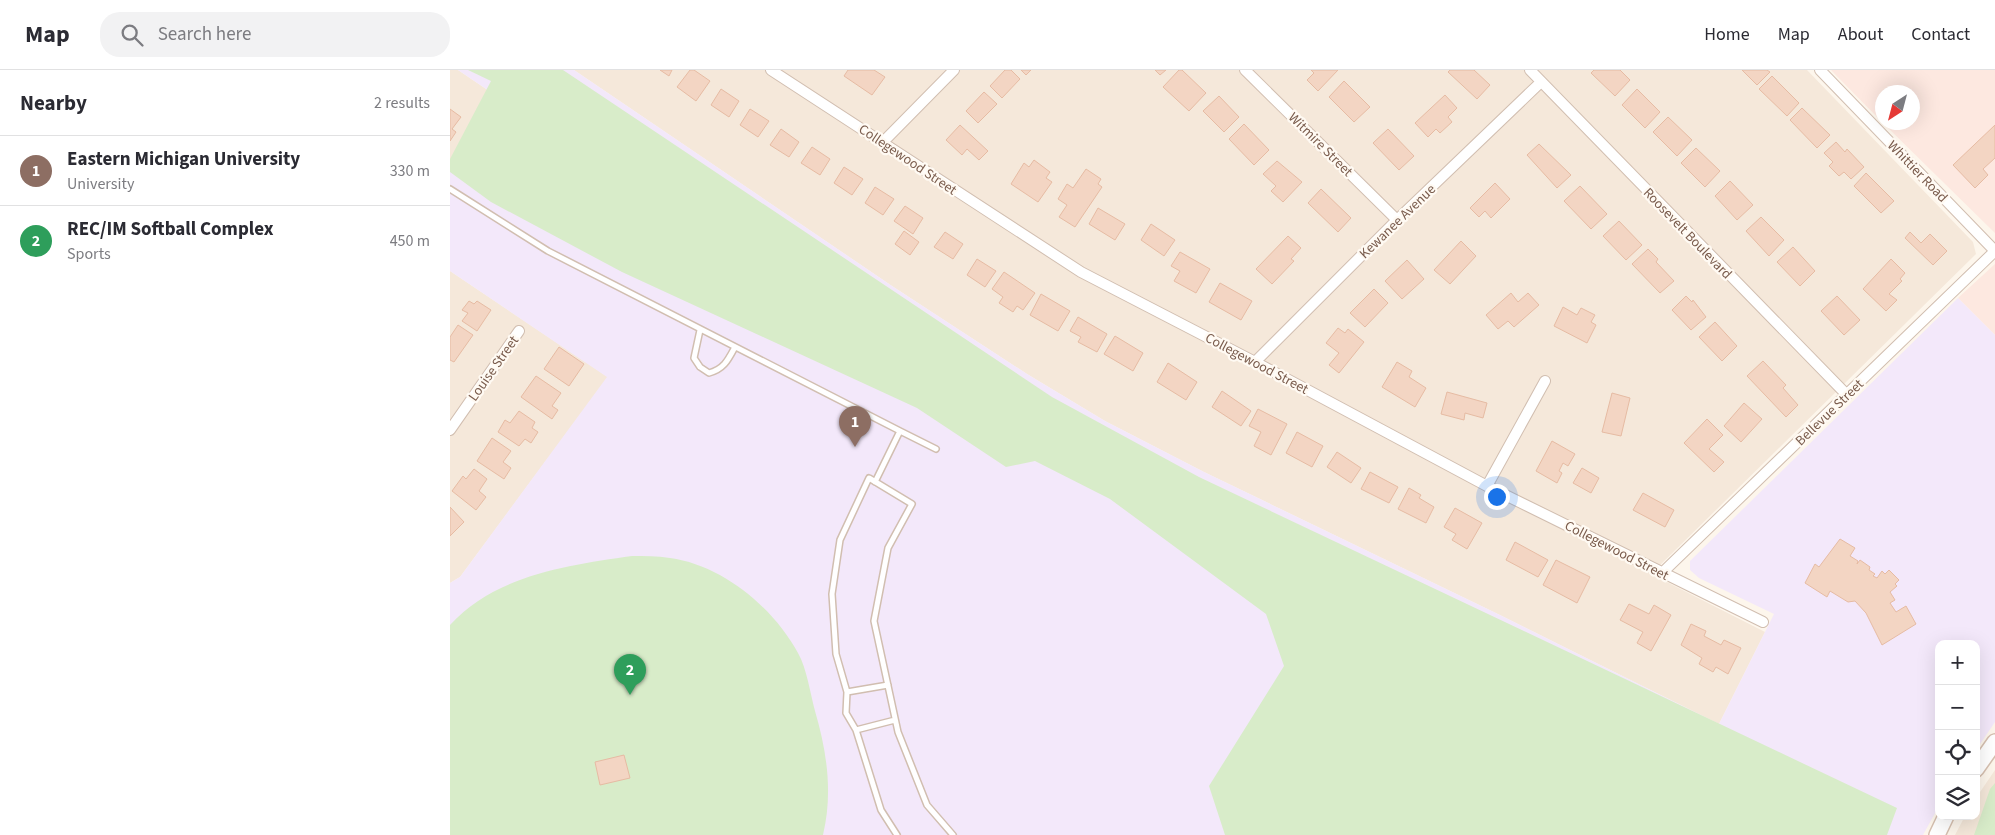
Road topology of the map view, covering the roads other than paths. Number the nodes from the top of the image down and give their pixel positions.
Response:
1 (772, 70) edge
2 (954, 70) edge
3 (1245, 70) edge
4 (1530, 70) edge
5 (1820, 70) edge
6 (1541, 82) junction
7 (883, 142) junction
8 (450, 189) edge
9 (1396, 220) junction
10 (1995, 251) edge
11 (700, 330) junction
12 (519, 331) dead end
13 (735, 347) junction
14 (1255, 362) junction
15 (1545, 381) dead end
16 (1847, 395) junction
17 (450, 430) edge
18 (900, 431) junction
19 (936, 450) dead end
20 (875, 482) junction
21 (1487, 486) junction
22 (1662, 573) junction
23 (1763, 622) dead end
24 (888, 685) junction
25 (847, 692) junction
26 (895, 720) junction
27 (856, 730) junction
28 (1995, 742) edge
29 (1980, 763) edge
30 (1944, 820) edge
31 (898, 835) edge
32 (953, 835) edge
33 (1937, 835) edge

1 - 7 street, Collegewood Street
2 - 7 street
3 - 9 street, Witmire Street
4 - 6 street, Roosevelt Boulevard
5 - 10 street, Whittier Road
6 - 9 street, Kewanee Avenue
6 - 16 street, Roosevelt Boulevard
7 - 14 street, Collegewood Street
8 - 11 lane
9 - 14 street, Kewanee Avenue
10 - 16 street, Bellevue Street
11 - 13 lane
11 - 13 lane
12 - 17 street, Louise Street
13 - 18 lane
14 - 21 street, Collegewood Street
15 - 21 street
16 - 22 street, Bellevue Street
18 - 19 lane
18 - 20 lane
20 - 24 lane
20 - 25 lane
21 - 22 street, Collegewood Street
22 - 23 street, Collegewood Street
24 - 25 lane
24 - 26 lane
25 - 27 lane
26 - 27 lane
26 - 32 lane
27 - 31 lane
28 - 29 main road
30 - 33 main road

